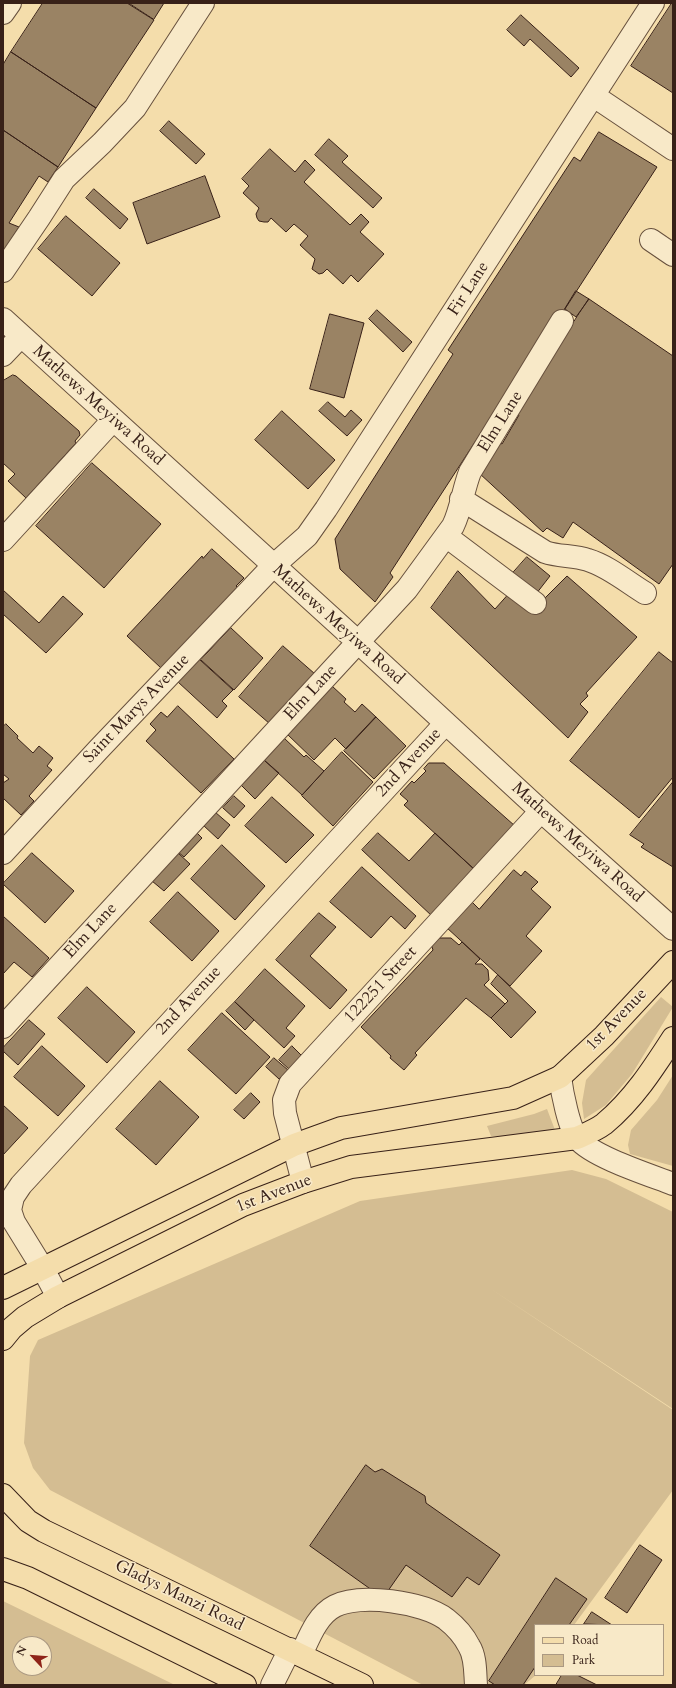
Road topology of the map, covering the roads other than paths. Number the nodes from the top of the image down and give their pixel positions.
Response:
1 (10, 3) edge
2 (203, 3) edge
3 (653, 3) edge
4 (3, 13) edge
5 (594, 96) junction
6 (673, 150) edge
7 (651, 240) dead end
8 (673, 255) edge
9 (3, 271) edge
10 (3, 319) edge
11 (562, 321) dead end
12 (21, 336) junction
13 (3, 355) edge
14 (113, 420) junction
15 (461, 499) junction
16 (446, 536) junction
17 (3, 540) edge
18 (274, 566) junction
19 (645, 593) dead end
20 (535, 603) dead end
21 (358, 642) junction
22 (445, 724) junction
23 (541, 811) junction
24 (3, 853) edge
25 (673, 929) edge
26 (673, 962) edge
27 (3, 1027) edge
28 (673, 1038) edge
29 (560, 1077) junction
30 (577, 1138) junction
31 (294, 1145) junction
32 (303, 1182) junction
33 (673, 1184) edge
34 (43, 1269) junction
35 (3, 1288) edge
36 (58, 1297) junction
37 (3, 1339) edge
38 (3, 1496) edge
39 (3, 1569) edge
40 (295, 1652) junction
41 (350, 1682) edge
42 (245, 1685) edge
43 (272, 1685) edge
44 (476, 1685) edge

1 - 4 street
2 - 9 street
3 - 5 street, Fir Lane
5 - 6 street
5 - 18 street, Fir Lane
7 - 8 street
10 - 12 street, Mathews Meyiwa Road
11 - 15 street, Elm Lane
12 - 13 street
12 - 14 street, Mathews Meyiwa Road
14 - 17 street
14 - 18 street, Mathews Meyiwa Road
15 - 16 street, Elm Lane
15 - 19 street
16 - 20 street
16 - 21 street, Elm Lane
18 - 21 street, Mathews Meyiwa Road
18 - 24 street, Saint Marys Avenue
21 - 22 street, Mathews Meyiwa Road
21 - 27 street, Elm Lane
22 - 23 street, Mathews Meyiwa Road
22 - 34 street, 2nd Avenue
23 - 25 street, Mathews Meyiwa Road
23 - 31 street, 122251 Street
26 - 29 main road, 1st Avenue
28 - 30 main road, 1st Avenue
29 - 30 street
29 - 31 main road, 1st Avenue
30 - 32 main road, 1st Avenue
30 - 33 street
31 - 32 street, 122251 Street
31 - 34 main road, 1st Avenue
32 - 36 main road, 1st Avenue
34 - 35 main road, 1st Avenue
34 - 36 street, 2nd Avenue
36 - 37 main road, 1st Avenue
38 - 40 main road, Gladys Manzi Road
39 - 42 main road
40 - 41 main road, Gladys Manzi Road
40 - 43 street
40 - 44 street

